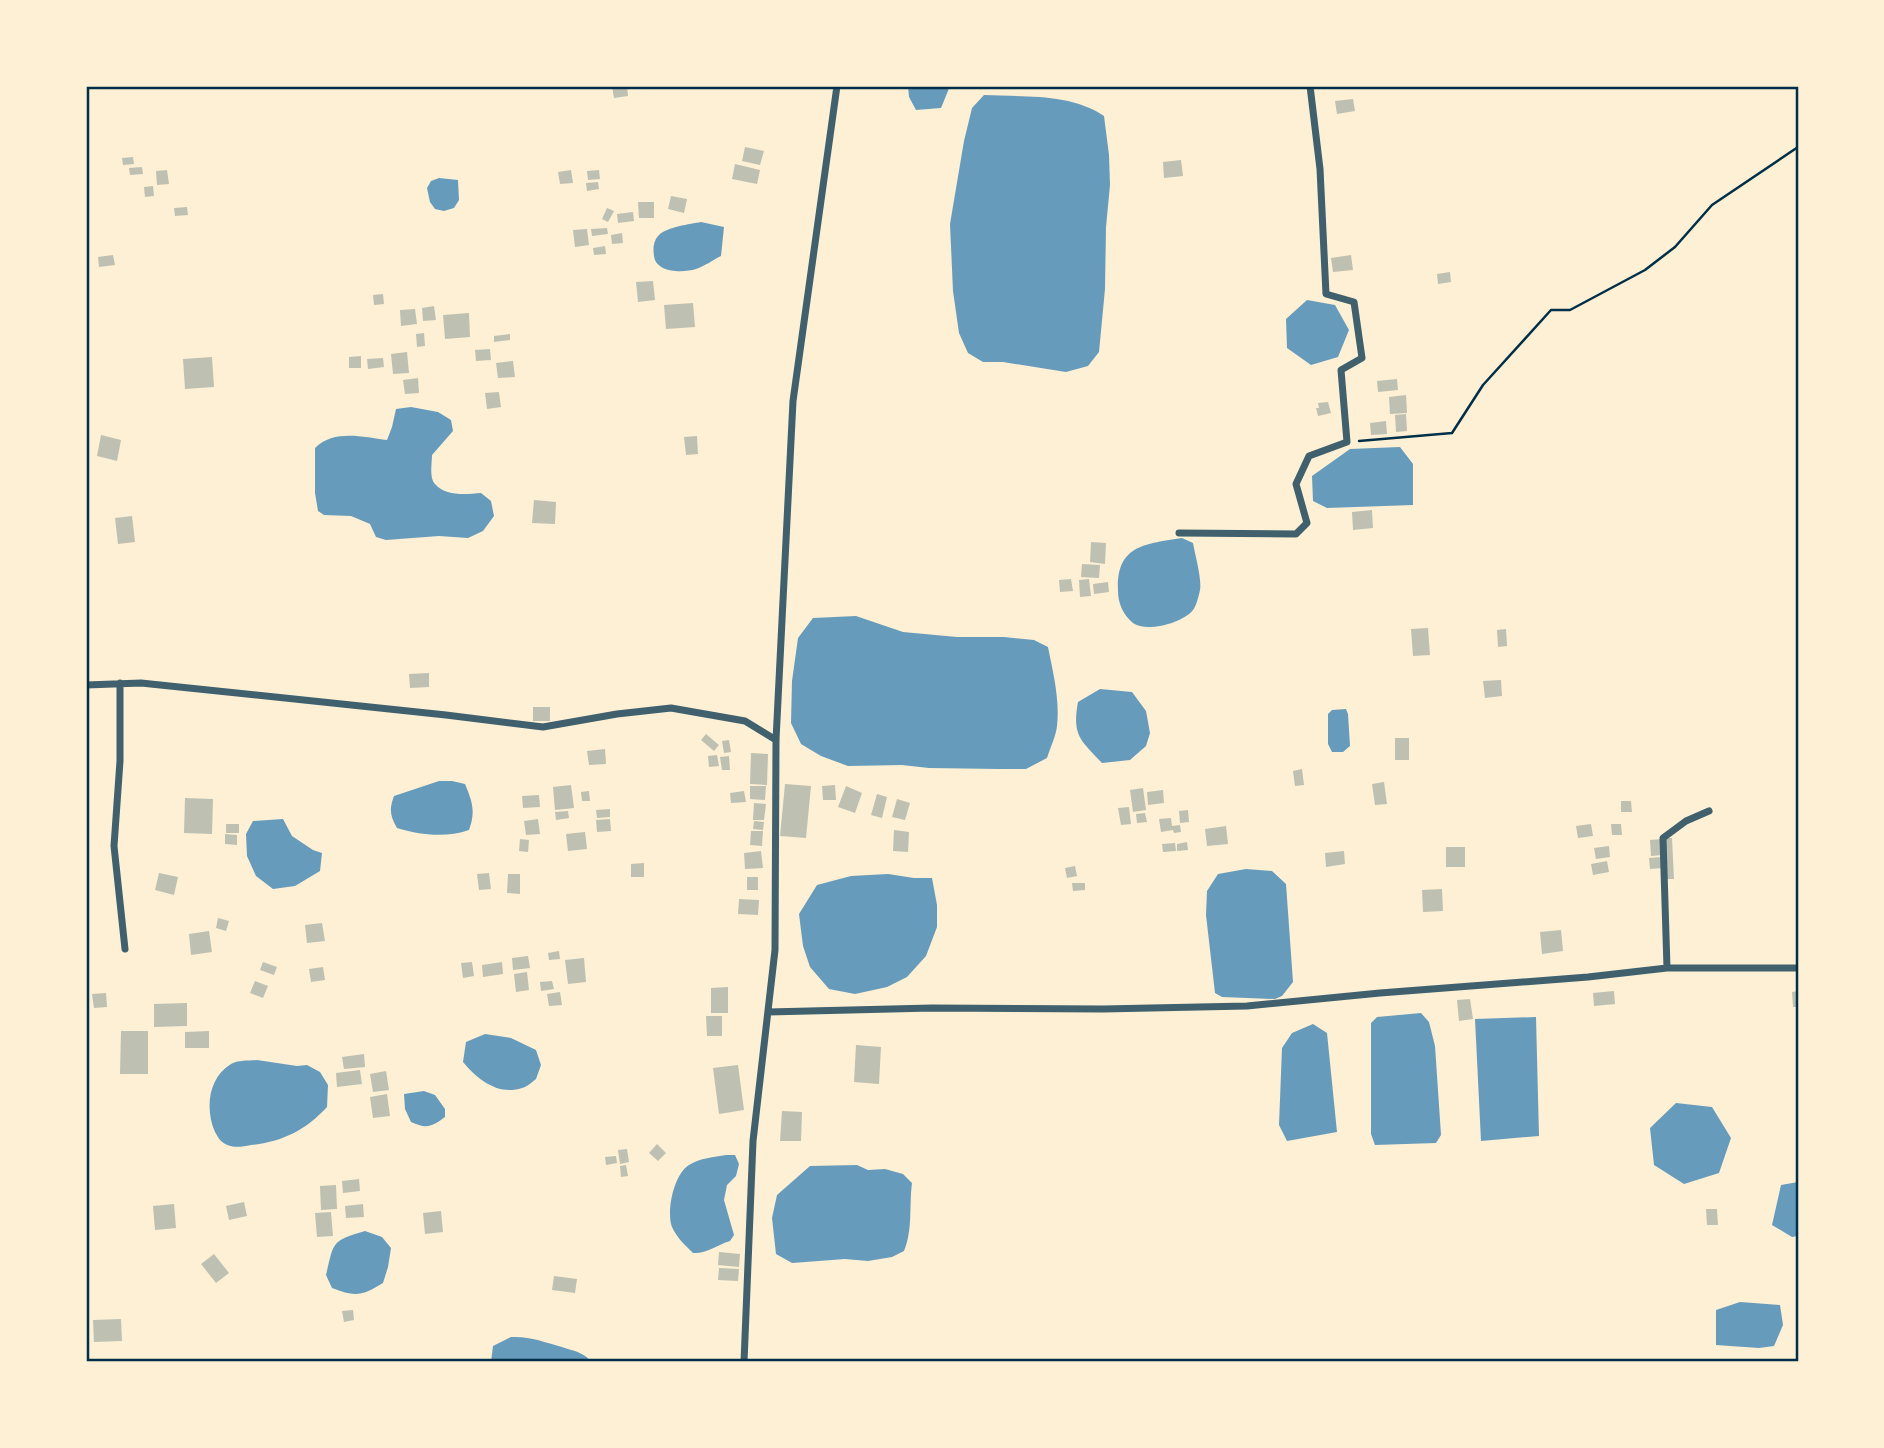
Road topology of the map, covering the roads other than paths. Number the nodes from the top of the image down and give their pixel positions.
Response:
1 (837, 86) edge
2 (1310, 86) edge
3 (1179, 533) dead end
4 (120, 683) junction
5 (86, 685) edge
6 (776, 740) junction
7 (1709, 811) dead end
8 (125, 949) dead end
9 (1667, 968) junction
10 (1798, 968) edge
11 (768, 1012) junction
12 (744, 1362) edge

1 - 6 street
2 - 3 street
4 - 5 street
4 - 6 street
4 - 8 street
6 - 11 street
7 - 9 street
9 - 10 street
9 - 11 street
11 - 12 street

